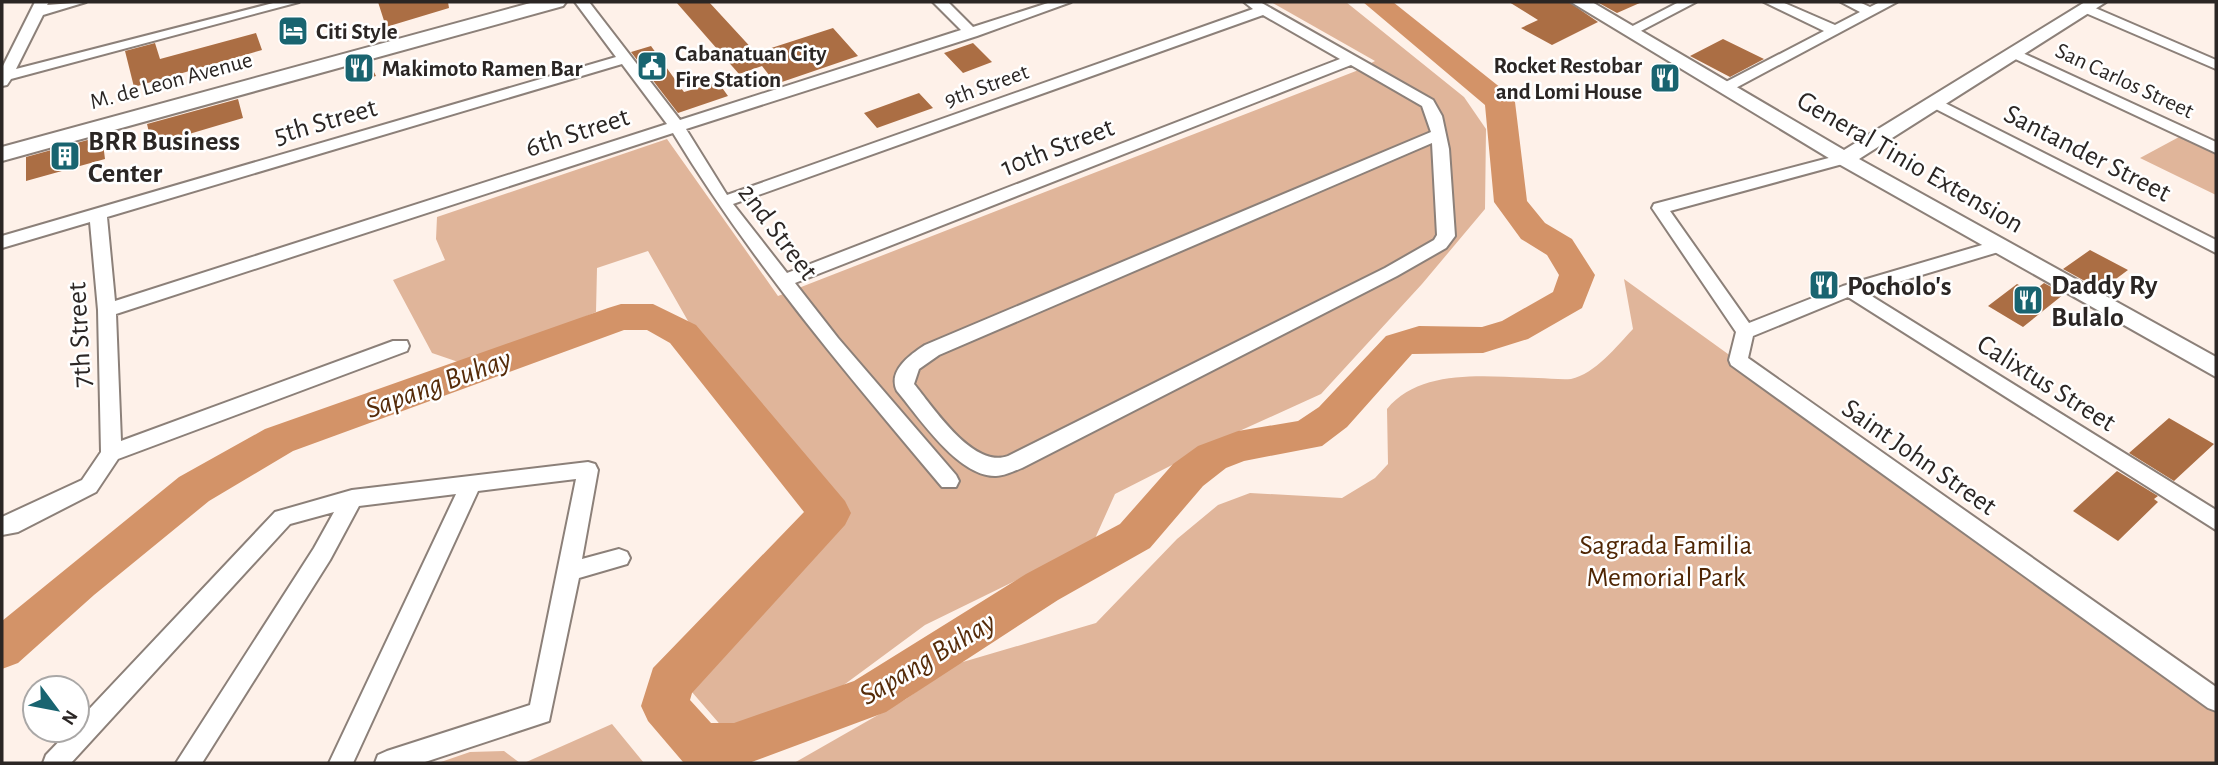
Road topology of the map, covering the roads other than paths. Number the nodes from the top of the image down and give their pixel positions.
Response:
1 (79, 2) edge
2 (292, 2) edge
3 (503, 2) edge
4 (556, 2) edge
5 (582, 2) edge
6 (940, 2) edge
7 (1063, 2) edge
8 (1580, 2) edge
9 (1689, 2) edge
10 (1771, 2) edge
11 (1848, 2) edge
12 (1890, 2) edge
13 (2091, 5) edge
14 (1258, 6) edge
15 (40, 7) edge
16 (1871, 12) junction
17 (1834, 30) junction
18 (1630, 31) junction
19 (972, 33) junction
20 (2014, 53) junction
21 (623, 59) junction
22 (1351, 60) junction
23 (2216, 65) edge
24 (3, 79) edge
25 (1725, 88) junction
26 (1935, 103) junction
27 (676, 126) junction
28 (1438, 135) junction
29 (2, 139) edge
30 (2216, 148) edge
31 (2, 154) edge
32 (1844, 159) junction
33 (723, 202) junction
34 (98, 214) junction
35 (2, 243) edge
36 (1998, 246) junction
37 (2216, 247) edge
38 (783, 281) junction
39 (1849, 290) junction
40 (107, 310) junction
41 (1745, 332) junction
42 (400, 346) dead end
43 (2216, 368) edge
44 (111, 453) junction
45 (949, 481) dead end
46 (472, 482) junction
47 (352, 498) junction
48 (2216, 521) edge
49 (2, 526) edge
50 (619, 558) dead end
51 (569, 572) junction
52 (2216, 700) edge
53 (55, 763) edge
54 (188, 763) edge
55 (341, 763) edge
56 (387, 763) edge

1 - 15 street
2 - 24 street
3 - 29 main road, M. de Leon Avenue
4 - 31 main road, M. de Leon Avenue
5 - 21 street, 2nd Street
6 - 19 street
7 - 19 street, 6th Street
8 - 18 street, General Tinio Extension
9 - 18 street
10 - 17 street
11 - 16 street
12 - 16 street
13 - 20 street
13 - 23 street
14 - 22 street
14 - 33 street, 9th Street
15 - 24 street
16 - 17 street
17 - 25 street
18 - 25 street, General Tinio Extension
19 - 27 street, 6th Street
20 - 26 street
20 - 30 street, San Carlos Street
21 - 27 street, 2nd Street
21 - 34 street, 5th Street
22 - 28 street
22 - 38 street, 10th Street
25 - 32 street, General Tinio Extension
26 - 32 street
26 - 37 street, Santander Street
27 - 33 street, 2nd Street
27 - 40 street, 6th Street
28 - 28 street
32 - 36 street, General Tinio Extension
32 - 41 street
33 - 38 street, 2nd Street
34 - 35 street, 5th Street
34 - 40 street, 7th Street
36 - 39 street
36 - 43 street, General Tinio Extension
38 - 45 street, 2nd Street
39 - 41 street
39 - 48 street, Calixtus Street
40 - 44 street, 7th Street
41 - 52 street, Saint John Street
42 - 44 street
44 - 49 street
46 - 47 street
46 - 51 street
46 - 55 street
47 - 53 street
47 - 54 street
50 - 51 street
51 - 56 street

